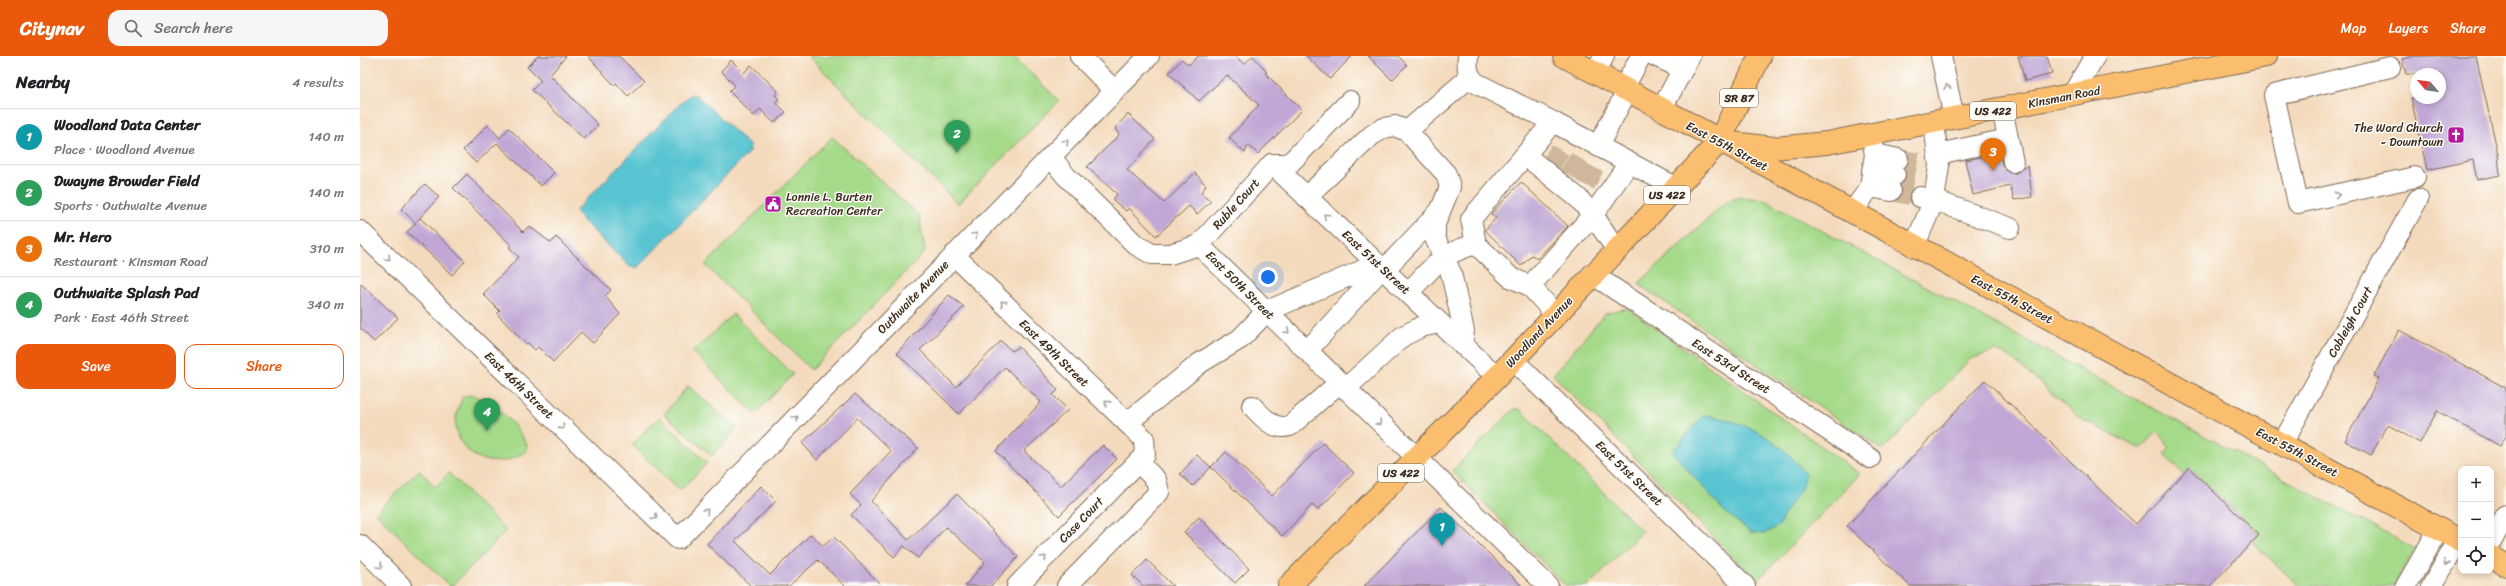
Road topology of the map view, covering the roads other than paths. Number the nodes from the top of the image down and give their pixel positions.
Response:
1 (1080, 56) edge
2 (1149, 56) edge
3 (1468, 56) edge
4 (1564, 56) edge
5 (1641, 56) edge
6 (1655, 56) edge
7 (1760, 56) edge
8 (1941, 56) edge
9 (2095, 56) edge
10 (2266, 56) edge
11 (1686, 63) edge
12 (1600, 65) edge
13 (2390, 67) dead end
14 (1470, 77) junction
15 (1625, 90) junction
16 (1116, 91) junction
17 (2072, 95) junction
18 (1350, 101) dead end
19 (2002, 109) junction
20 (1661, 110) junction
21 (1944, 120) junction
22 (1553, 122) junction
23 (1407, 131) junction
24 (2008, 139) junction
25 (1719, 142) junction
26 (1595, 148) junction
27 (1525, 155) junction
28 (1052, 157) junction
29 (1872, 162) junction
30 (2013, 162) dead end
31 (1629, 163) junction
32 (1272, 164) junction
33 (2415, 177) dead end
34 (1931, 178) junction
35 (1675, 187) junction
36 (1306, 197) junction
37 (2418, 199) dead end
38 (1440, 212) junction
39 (1852, 213) junction
40 (1593, 215) junction
41 (2010, 228) dead end
42 (360, 231) edge
43 (1476, 244) junction
44 (1199, 245) junction
45 (1914, 247) junction
46 (1616, 249) junction
47 (954, 255) junction
48 (1443, 256) junction
49 (1381, 267) junction
50 (1592, 274) junction
51 (1530, 286) junction
52 (1408, 293) junction
53 (1267, 311) junction
54 (1555, 314) junction
55 (1439, 323) junction
56 (1462, 345) junction
57 (1307, 352) junction
58 (1513, 360) junction
59 (1497, 377) junction
60 (1342, 386) junction
61 (1252, 406) dead end
62 (1127, 423) junction
63 (2282, 444) junction
64 (1142, 458) junction
65 (1870, 458) dead end
66 (1416, 459) junction
67 (2506, 515) edge
68 (2439, 529) junction
69 (2493, 538) edge
70 (678, 539) joint
71 (2458, 539) edge
72 (2458, 543) edge
73 (360, 545) edge
74 (2494, 559) edge
75 (2506, 565) edge
76 (1027, 583) edge
77 (401, 586) edge
78 (1067, 586) edge
79 (1289, 586) edge
80 (1548, 586) edge
81 (1745, 586) edge
82 (2406, 586) edge
83 (2432, 586) edge

1 - 16 street
2 - 16 street, Outhwaite Avenue
3 - 14 street
4 - 12 main road, East 55th Street
5 - 15 street
6 - 11 street
7 - 25 main road, Woodland Avenue / SR 87
21 -> 8 street
9 - 17 street
10 - 17 main road, Kinsman Road / US 422
11 - 20 street
12 - 15 main road, East 55th Street
13 -> 33 street
14 - 22 street
14 - 23 street
15 - 20 main road, East 55th Street
15 - 26 street
28 -> 16 street, Outhwaite Avenue
17 - 19 main road, Kinsman Road / US 422
18 - 32 street
19 - 21 main road, Kinsman Road / US 422
19 - 24 street
20 - 25 main road, East 55th Street
21 - 29 main road, Kinsman Road / US 422
21 - 34 street
22 - 26 street
22 - 27 street
23 - 36 street
23 - 38 street
24 - 30 street
24 - 34 street
25 - 29 main road, Kinsman Road / US 422
25 - 35 main road, Woodland Avenue / US 422
25 - 39 main road, East 55th Street
26 - 31 street
27 - 40 street
27 - 43 street
28 - 44 street, East 50th Street
47 -> 28 street, Outhwaite Avenue
29 - 29 street
29 - 39 street
31 - 35 street
31 - 40 street
32 - 36 street, East 51st Street
32 - 44 street, Ruble Court
34 - 41 street
34 - 45 street
35 - 46 main road, Woodland Avenue / US 422
49 -> 36 street, East 51st Street
37 - 63 street, Cobleigh Court
38 - 48 street
38 - 49 street
39 - 45 main road, East 55th Street
40 - 46 street
40 - 51 street
42 -> 70 street, East 46th Street
43 - 48 street
43 - 51 street
44 - 53 street, East 50th Street
45 - 63 main road, East 55th Street
46 - 50 main road, Woodland Avenue / US 422
62 -> 47 street, East 49th Street
70 -> 47 street, Outhwaite Avenue
48 - 52 street
48 - 56 street
49 - 52 street, East 51st Street
49 - 53 street
49 - 57 street
50 - 54 main road, Woodland Avenue / US 422
50 - 65 street, East 53rd Street
51 - 54 street
52 - 55 street, East 51st Street
53 -> 57 street, East 50th Street
53 - 62 street
54 - 58 main road, Woodland Avenue / US 422
55 - 56 street, East 51st Street
55 - 60 street
56 - 59 street, East 51st Street
57 - 60 street, East 50th Street
58 - 59 main road, Woodland Avenue / US 422
58 - 81 street, East 51st Street
59 - 66 main road, Woodland Avenue / US 422
60 - 61 street
60 -> 66 street, East 50th Street
62 - 64 street, East 49th Street
63 - 68 main road, East 55th Street
76 -> 64 street, Case Court
64 - 78 street
66 - 79 main road, Woodland Avenue / US 422
66 - 80 street, East 50th Street
67 - 69 street
68 - 71 main road, East 55th Street
68 - 82 street
72 -> 83 street
73 -> 77 street
74 - 75 main road

